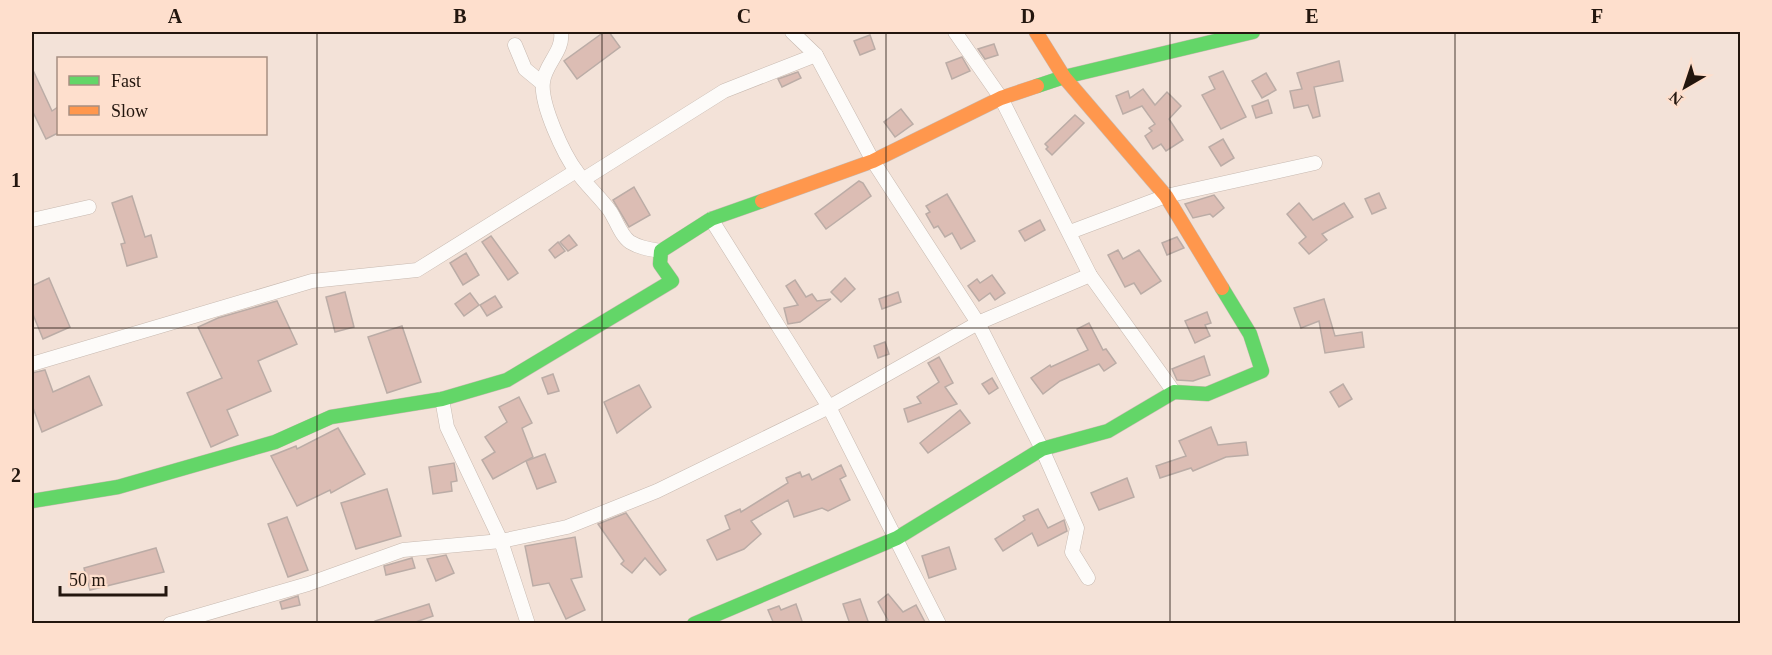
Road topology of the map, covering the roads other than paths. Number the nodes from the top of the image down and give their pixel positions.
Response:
1 (561, 32) edge
2 (792, 32) edge
3 (955, 32) edge
4 (1036, 32) edge
5 (1253, 32) edge
6 (515, 45) dead end
7 (816, 55) junction
8 (1064, 76) junction
9 (542, 83) junction
10 (1000, 98) junction
11 (873, 160) junction
12 (1315, 163) dead end
13 (580, 175) junction
14 (1166, 196) junction
15 (88, 207) dead end
16 (711, 219) junction
17 (32, 220) edge
18 (1070, 232) junction
19 (660, 258) junction
20 (1090, 275) junction
21 (978, 323) junction
22 (32, 364) edge
23 (1174, 392) junction
24 (442, 399) junction
25 (829, 407) junction
26 (1042, 449) junction
27 (32, 501) edge
28 (897, 538) junction
29 (501, 541) junction
30 (1088, 578) dead end
31 (170, 624) edge
32 (528, 624) edge
33 (694, 624) edge
34 (939, 624) edge

1 - 9 street
2 - 7 street
3 - 10 street
4 - 8 street
5 - 8 street
6 - 9 street
7 - 11 street
7 - 13 street
8 - 10 street
8 - 14 street
9 - 13 street
10 - 11 street
10 - 18 street
11 - 16 street
11 - 21 street
12 - 14 street
13 - 19 street
13 - 22 street
14 - 18 street
14 - 23 street
15 - 17 street
16 - 19 street
16 - 25 street
18 - 20 street
19 - 24 street
20 - 21 street
20 - 23 street
21 - 25 street
21 - 26 street
23 - 26 street
24 - 27 street
24 - 29 street
25 - 28 street
25 - 29 street
26 - 28 street
26 - 30 street
28 - 33 street
28 - 34 street
29 - 31 street
29 - 32 street

